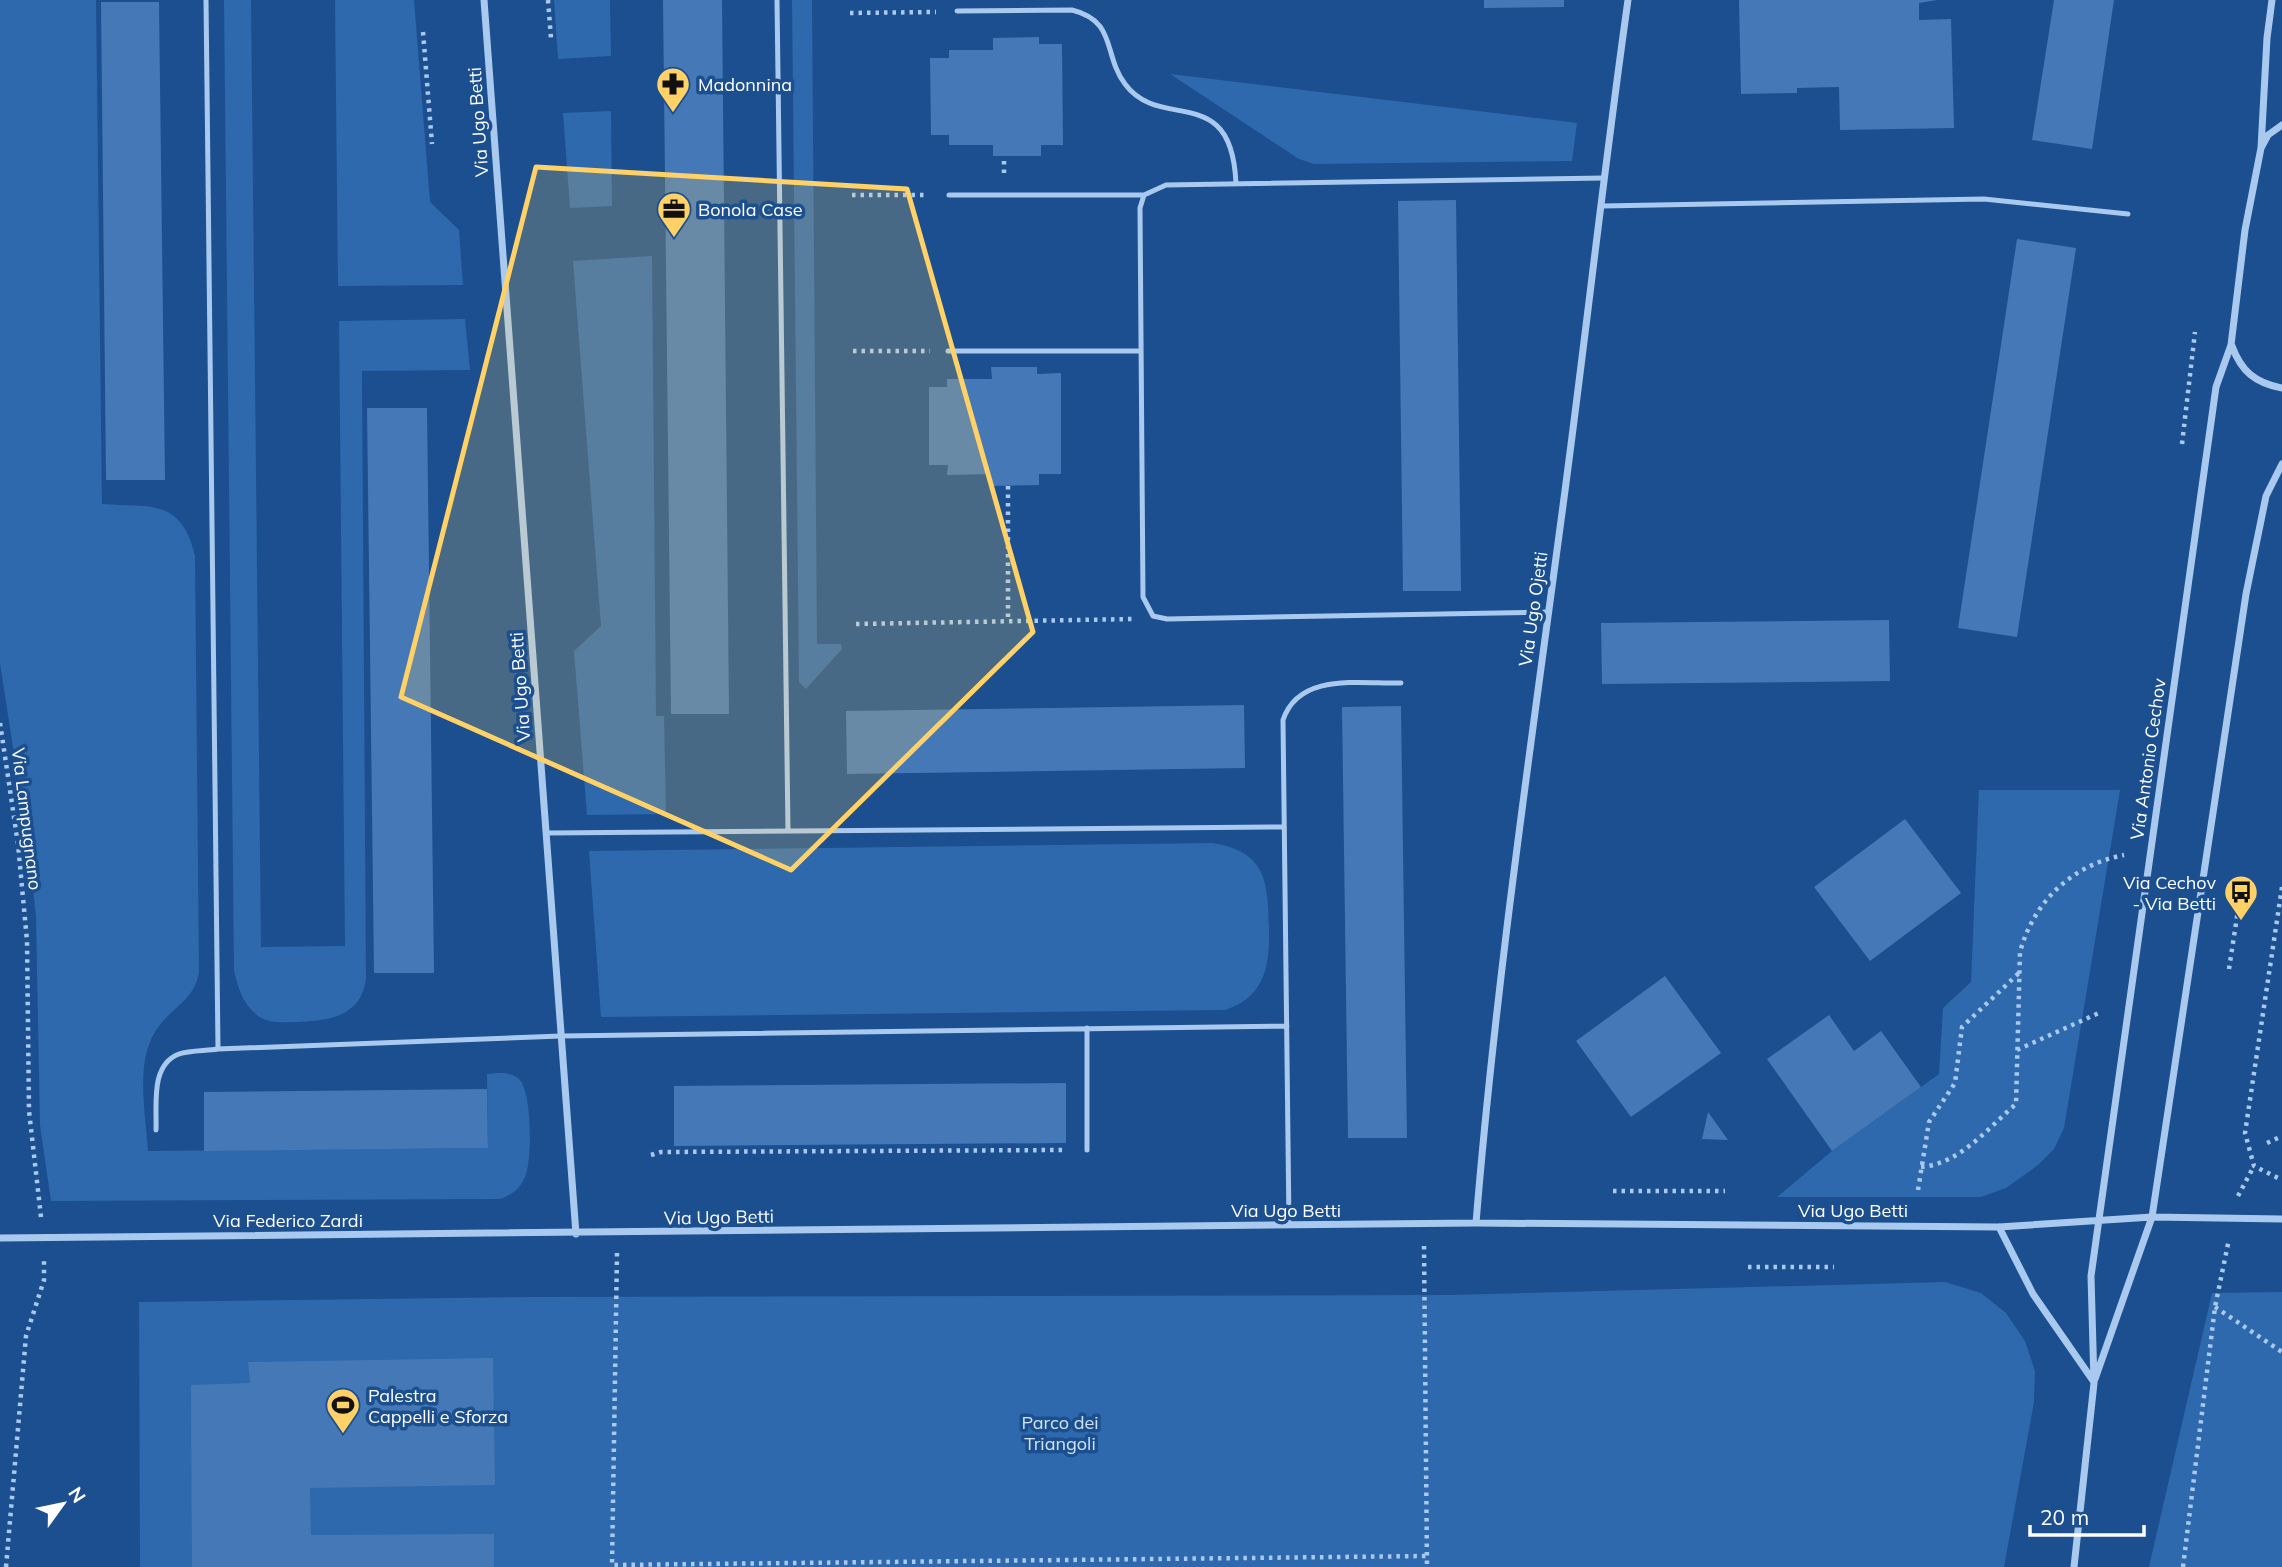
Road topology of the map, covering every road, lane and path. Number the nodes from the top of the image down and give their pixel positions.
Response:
1 (206, 0) edge
2 (484, 0) edge
3 (548, 0) edge
4 (777, 0) edge
5 (1628, 0) edge
6 (2272, 0) edge
7 (957, 11) joint
8 (850, 13) dead end
9 (423, 32) dead end
10 (551, 38) dead end
11 (2282, 125) edge
12 (432, 145) dead end
13 (2260, 148) junction
14 (1004, 156) dead end
15 (1604, 178) junction
16 (1004, 180) dead end
17 (1236, 184) junction
18 (852, 195) dead end
19 (949, 195) joint
20 (1144, 195) junction
21 (1602, 205) junction
22 (2127, 214) dead end
23 (2195, 332) dead end
24 (2231, 345) junction
25 (853, 351) dead end
26 (948, 351) joint
27 (1141, 351) junction
28 (2282, 388) edge
29 (2182, 444) dead end
30 (2282, 464) edge
31 (1008, 486) dead end
32 (1549, 612) junction
33 (1153, 616) junction
34 (1008, 621) junction
35 (856, 624) dead end
36 (1401, 683) dead end
37 (0, 723) edge
38 (1284, 827) junction
39 (788, 831) junction
40 (547, 833) junction
41 (2124, 855) dead end
42 (2242, 884) dead end
43 (2282, 887) edge
44 (2229, 969) dead end
45 (2020, 973) junction
46 (2101, 1012) dead end
47 (1287, 1026) junction
48 (1087, 1028) junction
49 (561, 1036) junction
50 (218, 1049) junction
51 (2017, 1050) junction
52 (156, 1130) dead end
53 (2282, 1136) edge
54 (2267, 1143) dead end
55 (1087, 1150) joint
56 (651, 1155) dead end
57 (1921, 1167) junction
58 (2282, 1180) edge
59 (1917, 1190) dead end
60 (1613, 1191) dead end
61 (1725, 1191) dead end
62 (41, 1211) dead end
63 (2152, 1217) junction
64 (2282, 1219) edge
65 (2100, 1221) junction
66 (1476, 1223) junction
67 (1424, 1224) junction
68 (1289, 1225) junction
69 (1999, 1227) junction
70 (576, 1234) junction
71 (617, 1234) junction
72 (0, 1238) edge
73 (1748, 1267) dead end
74 (1834, 1267) dead end
75 (44, 1268) dead end
76 (2282, 1352) edge
77 (2094, 1383) junction
78 (1427, 1556) junction
79 (698, 1566) edge
80 (6, 1567) edge
81 (1427, 1567) edge
82 (2074, 1567) edge
83 (2183, 1567) edge

1 - 50 lane
2 - 40 street, Via Ugo Betti
3 - 10 path
4 - 39 lane
5 - 15 street, Via Ugo Ojetti
6 - 13 street, Via Antonio Cechov
7 - 8 path
7 - 17 lane
9 - 12 path
11 - 13 street
13 - 24 street, Via Antonio Cechov
14 - 16 path
15 - 17 lane
15 - 21 street, Via Ugo Ojetti
17 - 20 lane
18 - 19 path
19 - 20 lane
20 - 27 lane
21 - 22 lane
21 - 32 street, Via Ugo Ojetti
23 - 29 path
24 - 28 street
24 - 65 street, Via Antonio Cechov
25 - 26 path
26 - 27 lane
27 - 33 lane
30 - 63 street, Via Antonio Cechov
31 - 34 path
32 - 33 lane
32 - 66 street, Via Ugo Ojetti
33 - 34 path
34 - 35 path
36 - 38 lane
37 - 62 path, Via Lampugnano
38 - 39 lane
38 - 47 lane
39 - 40 lane
40 - 49 street, Via Ugo Betti
41 - 45 path
42 - 44 path
43 - 58 path
45 - 51 path
45 - 57 path
46 - 51 path
47 - 48 lane
47 - 68 lane
48 - 49 lane
48 - 55 lane
49 - 50 lane
49 - 70 street, Via Ugo Betti
50 - 52 lane
51 - 57 path
53 - 54 path
55 - 56 path
57 - 59 path
60 - 61 path
63 - 64 street
63 - 65 street
63 - 77 street, Via Antonio Cechov
65 - 69 street, Via Ugo Betti
65 - 77 street, Via Antonio Cechov
66 - 67 street, Via Ugo Betti
66 - 69 street, Via Ugo Betti
67 - 68 street, Via Ugo Betti
67 - 78 path
68 - 71 street, Via Ugo Betti
69 - 77 street
70 - 71 street, Via Ugo Betti
70 - 72 street, Via Federico Zardi
71 - 79 path
73 - 74 path
75 - 80 path
76 - 83 path
77 - 82 street, Via Antonio Cechov
78 - 79 path
78 - 81 path

